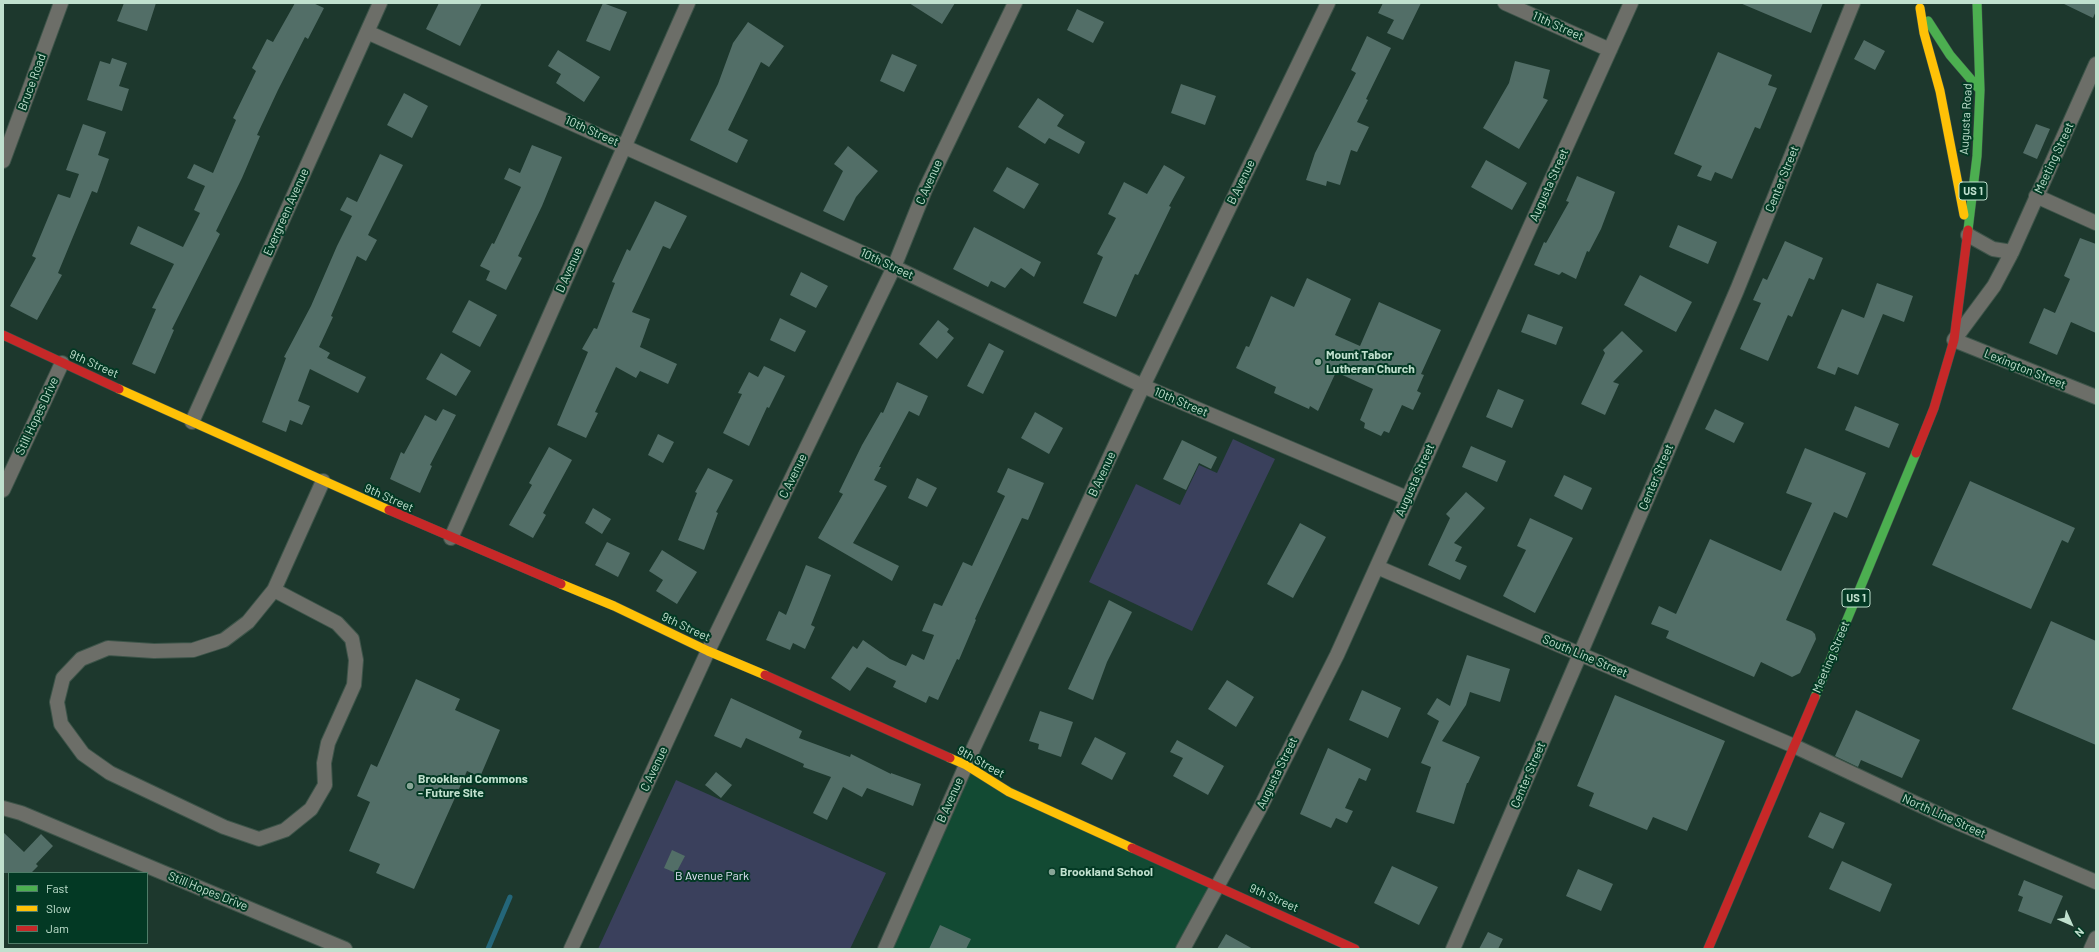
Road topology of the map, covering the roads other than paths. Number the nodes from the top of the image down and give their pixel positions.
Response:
1 (61, 3) edge
2 (380, 3) edge
3 (688, 3) edge
4 (1015, 3) edge
5 (1328, 3) edge
6 (1505, 3) edge
7 (1631, 3) edge
8 (1853, 3) edge
9 (1977, 3) edge
10 (1919, 6) edge
11 (367, 32) junction
12 (1610, 50) junction
13 (2096, 64) edge
14 (1980, 90) junction
15 (624, 145) junction
16 (3, 161) edge
17 (2036, 196) junction
18 (2096, 223) edge
19 (1968, 235) junction
20 (2012, 252) junction
21 (894, 267) junction
22 (3, 335) edge
23 (1954, 340) junction
24 (62, 363) junction
25 (1143, 386) junction
26 (2096, 397) edge
27 (192, 422) junction
28 (323, 481) junction
29 (3, 490) edge
30 (1407, 498) junction
31 (451, 538) junction
32 (1377, 567) junction
33 (274, 590) junction
34 (708, 651) junction
35 (1580, 654) junction
36 (1794, 746) junction
37 (966, 765) junction
38 (3, 808) edge
39 (2096, 882) edge
40 (1219, 886) junction
41 (2096, 938) edge
42 (345, 949) edge
43 (571, 949) edge
44 (885, 949) edge
45 (1183, 949) edge
46 (1355, 949) edge
47 (1453, 949) edge
48 (1708, 949) edge
49 (2091, 949) edge

1 - 16 street, Bruce Road
2 - 11 street, Evergreen Avenue
3 - 15 street, D Avenue
4 - 21 street, C Avenue
5 - 25 street, B Avenue
6 - 12 street, 11th Street
7 - 12 street, Augusta Street
8 - 35 street, Center Street
9 - 14 main road, Augusta Road / US 1
10 - 14 main road
10 - 19 main road
11 - 15 street, 10th Street
11 - 27 street, Evergreen Avenue
12 - 30 street, Augusta Street
13 - 17 street, Meeting Street
14 - 19 main road, Augusta Road / US 1
15 - 21 street, 10th Street
15 - 31 street, D Avenue
17 - 18 street
17 - 20 street, Meeting Street
19 - 20 street
19 - 23 main road, Meeting Street / US 1
20 - 23 street, Meeting Street
21 - 25 street, 10th Street
21 - 34 street, C Avenue
22 - 24 main road, 9th Street
23 - 26 street, Lexington Street
23 - 36 main road, Meeting Street / US 1
24 - 27 main road, 9th Street
24 - 29 street, Still Hopes Drive
25 - 30 street, 10th Street
25 - 37 street, B Avenue
27 - 28 main road, 9th Street
28 - 31 main road, 9th Street
28 - 33 street
30 - 32 street, Augusta Street
31 - 34 main road, 9th Street
32 - 35 street, South Line Street
32 - 40 street, Augusta Street
33 - 33 street
34 - 37 main road, 9th Street
34 - 43 street, C Avenue
35 - 36 street, South Line Street
35 - 47 street, Center Street
36 - 39 street, North Line Street
36 - 48 main road, Meeting Street / US 1
37 - 40 main road, 9th Street
37 - 44 street, B Avenue
38 - 42 street, Still Hopes Drive
40 - 45 street, Augusta Street
40 - 46 main road, 9th Street
41 - 49 street

